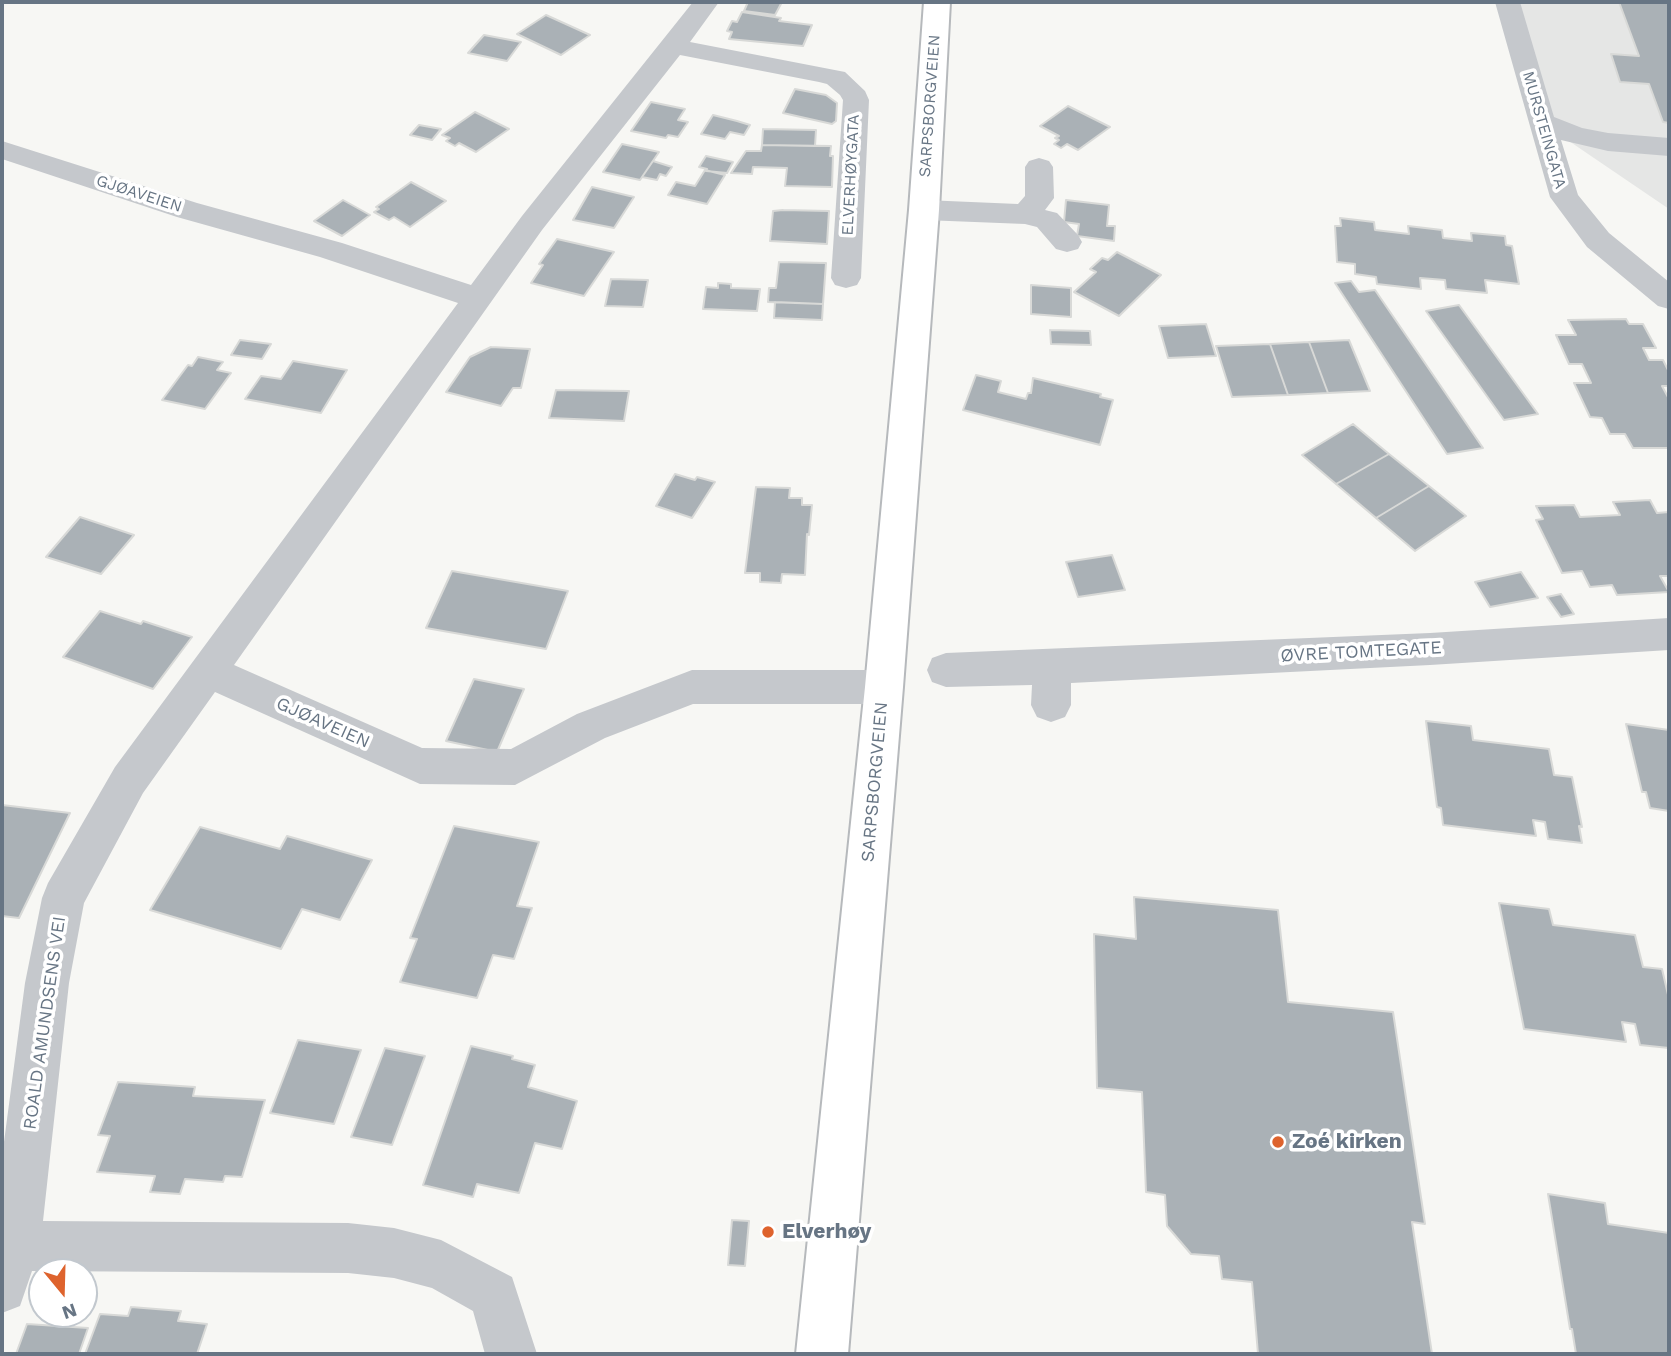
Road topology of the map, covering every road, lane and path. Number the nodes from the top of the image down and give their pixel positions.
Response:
1 (706, 2) edge
2 (937, 2) edge
3 (1507, 2) edge
4 (674, 46) junction
5 (1541, 122) junction
6 (1669, 147) edge
7 (2, 150) edge
8 (1039, 167) dead end
9 (924, 210) junction
10 (1025, 214) junction
11 (1067, 242) dead end
12 (846, 278) dead end
13 (478, 298) junction
14 (1669, 298) edge
15 (1669, 634) edge
16 (946, 670) dead end
17 (208, 671) junction
18 (884, 687) junction
19 (6, 1274) edge
20 (511, 1354) edge
21 (822, 1354) edge

1 - 4 street
2 - 9 highway, SARPSBORGVEIEN
3 - 5 street, MURSTEINGATA
4 - 12 street, ELVERHØYGATA
4 - 13 street
5 - 6 street
5 - 14 street, MURSTEINGATA
7 - 13 street, GJØAVEIEN
8 - 10 street
9 - 10 street
9 - 18 highway, SARPSBORGVEIEN
10 - 11 street
13 - 17 street
15 - 16 street, ØVRE TOMTEGATE
17 - 18 street, GJØAVEIEN
17 - 19 street, ROALD AMUNDSENS VEI
18 - 21 highway, SARPSBORGVEIEN
19 - 20 street

